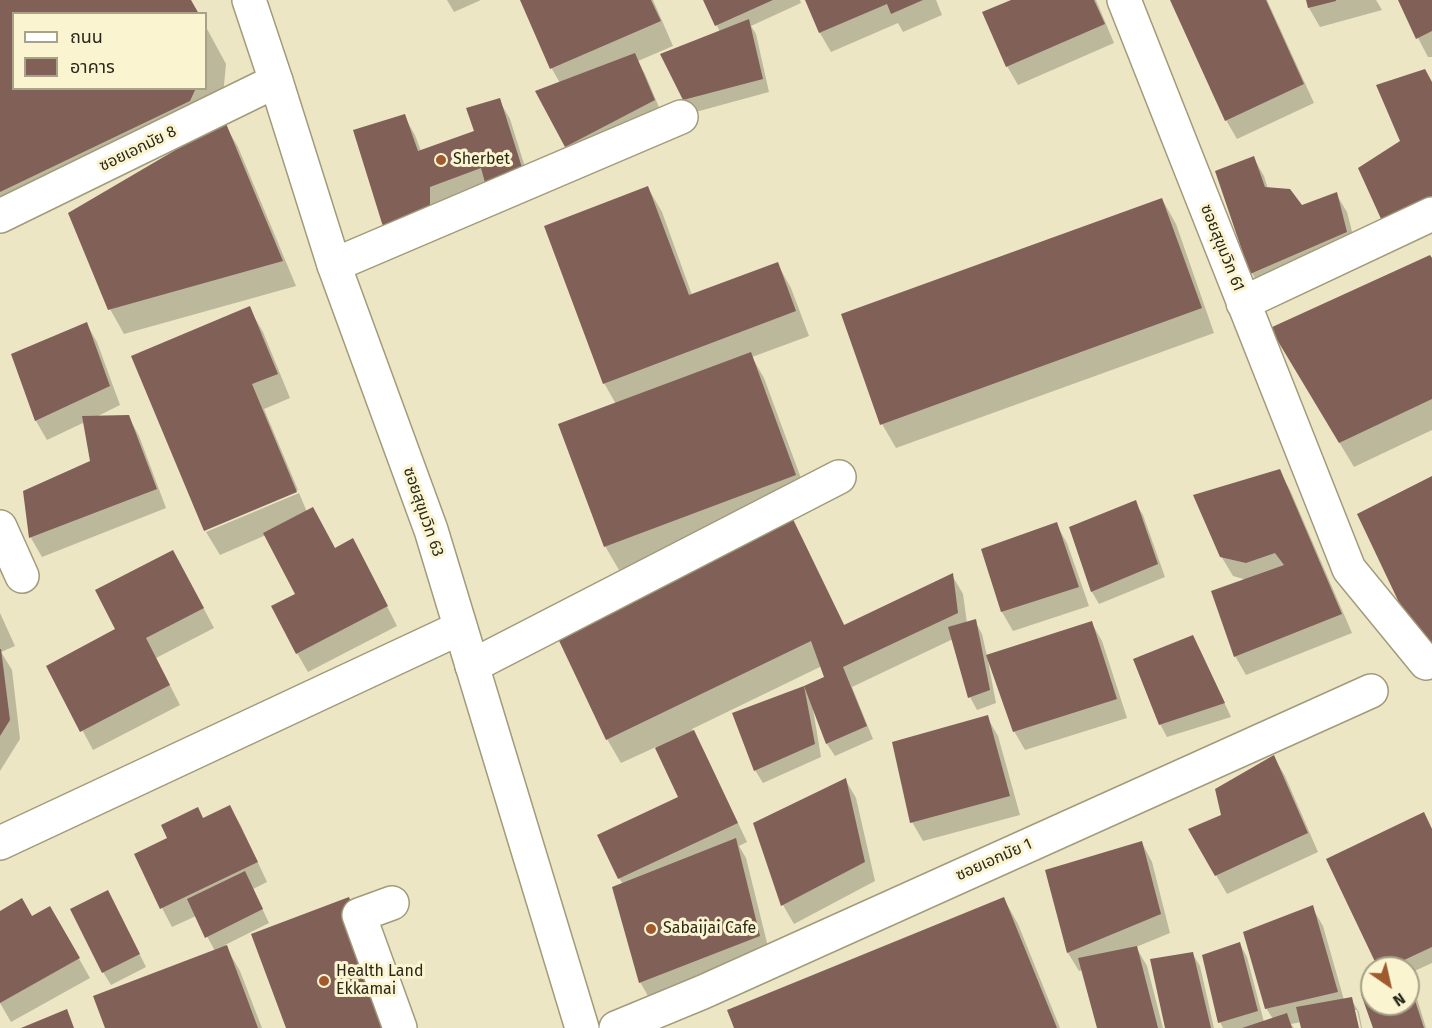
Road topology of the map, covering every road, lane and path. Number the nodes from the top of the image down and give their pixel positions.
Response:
1 (249, 0) edge
2 (1124, 0) edge
3 (276, 81) junction
4 (681, 117) dead end
5 (1432, 214) edge
6 (0, 216) edge
7 (334, 266) junction
8 (1244, 303) junction
9 (839, 477) dead end
10 (0, 527) edge
11 (22, 576) dead end
12 (460, 628) junction
13 (1426, 663) dead end
14 (472, 666) junction
15 (1371, 691) dead end
16 (0, 843) edge
17 (392, 903) dead end
18 (400, 1028) edge
19 (582, 1028) edge
20 (616, 1028) edge

1 - 3 street, ซอยสุขุมวิท 63
2 - 8 street, ซอยสุขุมวิท 61
3 - 6 street, ซอยเอกมัย 8
3 - 7 street, ซอยสุขุมวิท 63
4 - 7 street
5 - 8 street, ซอยสุขุมวิท 61
7 - 12 street, ซอยสุขุมวิท 63
8 - 13 street
9 - 14 street
10 - 11 street
12 - 14 street, ซอยสุขุมวิท 63
12 - 16 street
14 - 19 street, ซอยสุขุมวิท 63
15 - 20 street, ซอยเอกมัย 1
17 - 18 street

